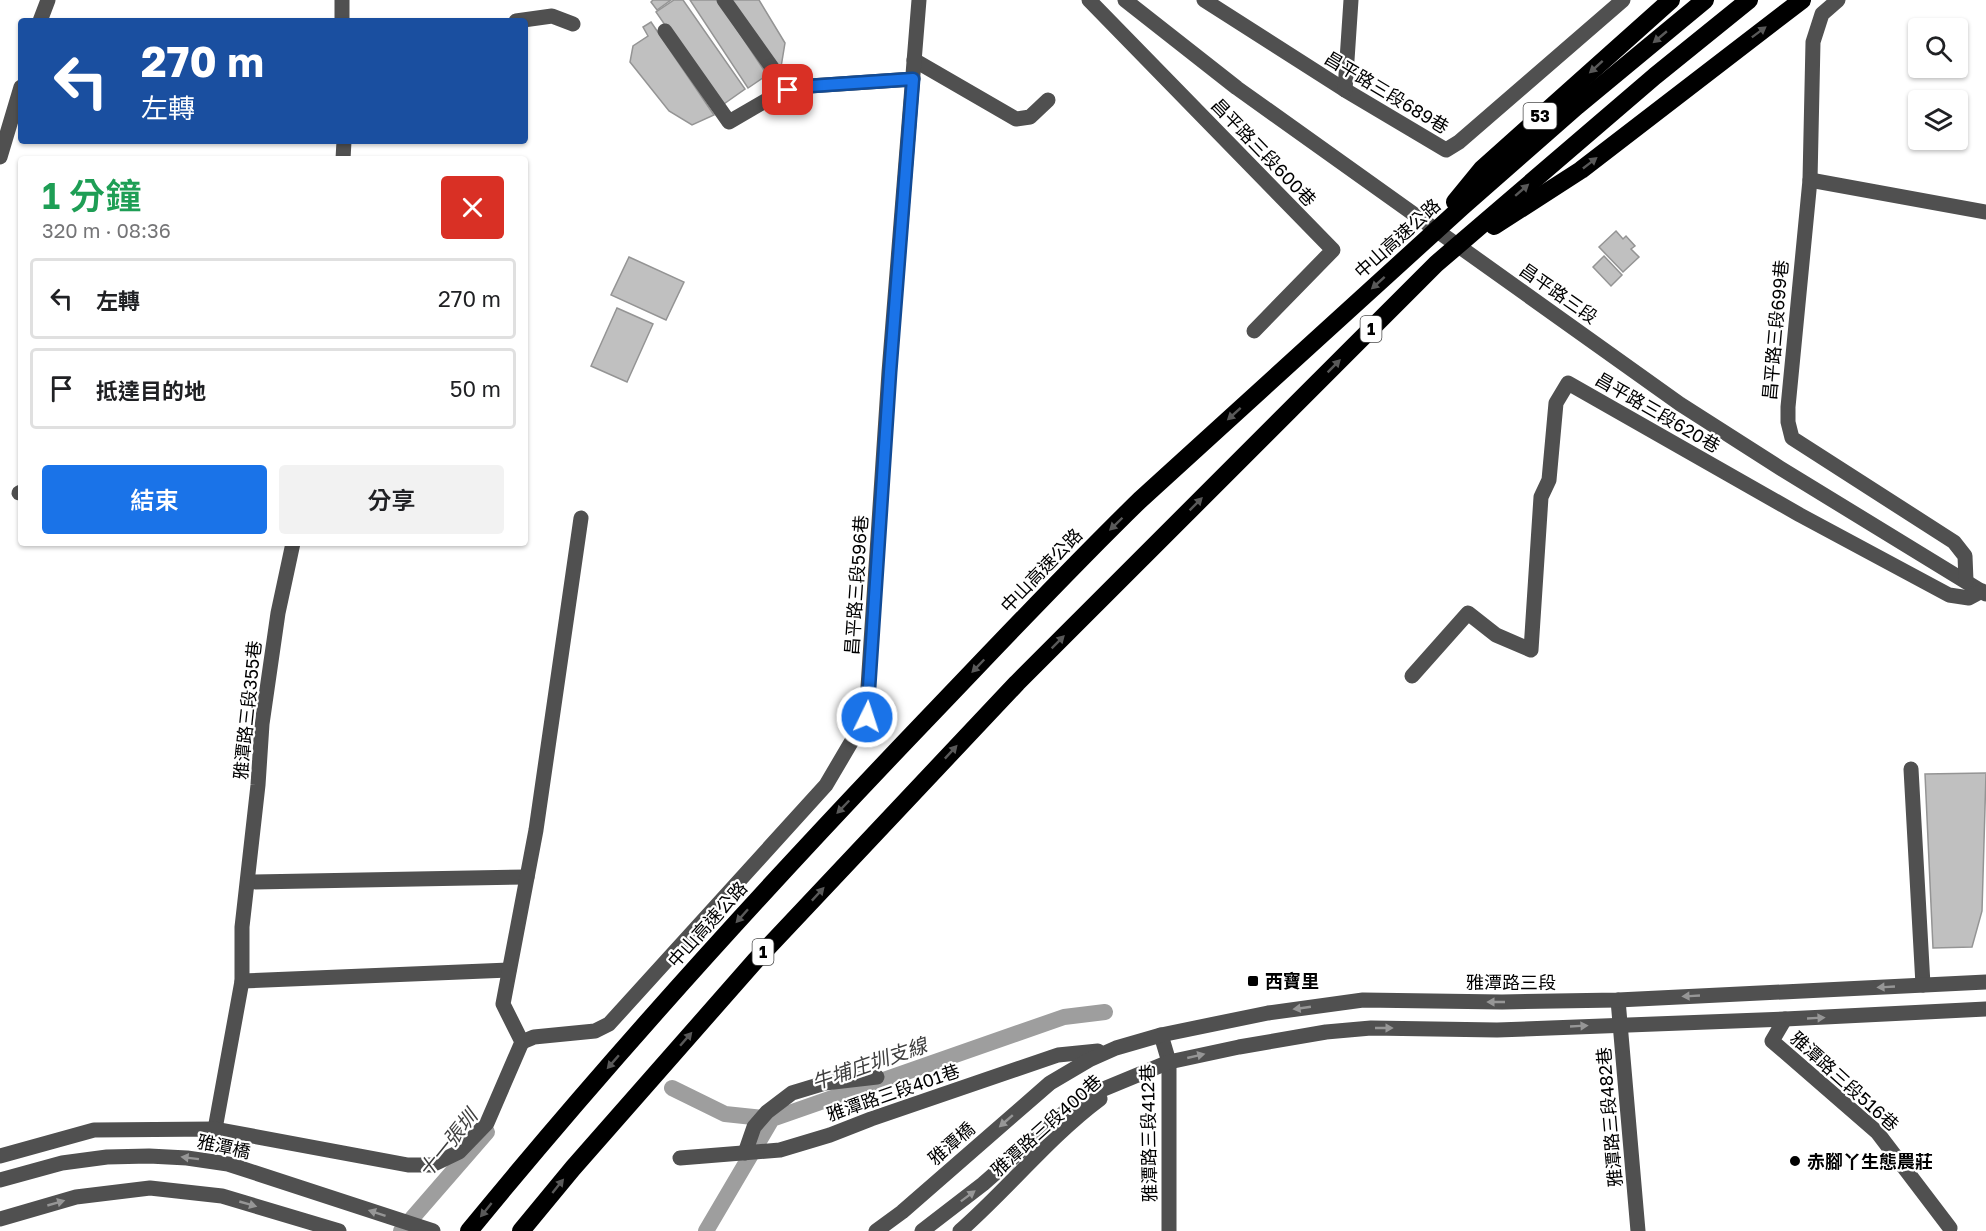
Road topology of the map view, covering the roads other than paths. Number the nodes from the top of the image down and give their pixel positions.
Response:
1 (48, 0) edge
2 (342, 0) edge
3 (724, 0) edge
4 (919, 0) edge
5 (1089, 0) edge
6 (1125, 0) edge
7 (1204, 0) edge
8 (1351, 0) edge
9 (1623, 0) edge
10 (1671, 0) edge
11 (1705, 0) edge
12 (1749, 0) edge
13 (1802, 0) edge
14 (1838, 0) edge
15 (41, 18) edge
16 (342, 18) edge
17 (528, 19) edge
18 (573, 24) dead end
19 (665, 31) dead end
20 (914, 60) junction
21 (913, 79) junction
22 (788, 90) junction
23 (1345, 90) junction
24 (18, 97) edge
25 (1048, 100) dead end
26 (0, 158) edge
27 (1810, 180) junction
28 (1986, 212) edge
29 (1422, 244) junction
30 (1436, 264) junction
31 (1254, 331) dead end
32 (581, 518) dead end
33 (292, 546) edge
34 (1966, 581) junction
35 (1984, 592) edge
36 (1412, 676) dead end
37 (1911, 769) dead end
38 (526, 877) junction
39 (248, 882) junction
40 (509, 970) junction
41 (242, 981) junction
42 (1986, 982) edge
43 (1923, 985) junction
44 (1618, 1000) junction
45 (1986, 1009) edge
46 (1785, 1019) junction
47 (1621, 1024) junction
48 (1161, 1035) junction
49 (522, 1042) junction
50 (1116, 1048) junction
51 (1169, 1062) junction
52 (878, 1077) dead end
53 (1050, 1083) joint
54 (215, 1129) junction
55 (747, 1153) junction
56 (0, 1156) edge
57 (680, 1158) dead end
58 (0, 1180) edge
59 (0, 1219) edge
60 (1950, 1228) dead end
61 (1639, 1230) edge
62 (339, 1231) edge
63 (433, 1231) edge
64 (469, 1231) edge
65 (521, 1231) edge
66 (876, 1231) edge
67 (922, 1231) edge
68 (960, 1231) edge
69 (1168, 1231) edge

1 - 15 street
2 - 16 street
3 - 22 street
4 - 20 street, 昌平路三段596巷
5 - 31 street, 昌平路三段600巷
6 - 34 street, 昌平路三段
7 - 23 street, 昌平路三段689巷
8 - 23 street
9 - 23 street, 昌平路三段689巷
10 -> 29 highway, 53
11 -> 29 highway, 中山高速公路 / 1
30 -> 12 highway, 1
30 -> 13 highway
14 - 27 street, 昌平路三段699巷
17 - 18 street
19 - 22 street
20 - 21 street, 昌平路三段596巷
20 - 25 street
21 - 22 street
21 - 49 street, 昌平路三段596巷
24 - 26 street
27 - 28 street
27 - 34 street, 昌平路三段699巷
29 -> 64 highway, 中山高速公路 / 1
65 -> 30 highway, 1
32 - 38 street
33 - 39 street, 雅潭路三段355巷
34 - 35 street, 昌平路三段
35 - 36 street, 昌平路三段620巷
37 - 43 street
38 - 39 street
38 - 40 street
39 - 41 street, 雅潭路三段355巷
40 - 41 street
40 - 49 street
41 - 54 street, 雅潭路三段355巷
42 - 43 street, 雅潭路三段
43 -> 44 street, 雅潭路三段
44 - 47 street, 雅潭路三段482巷
44 -> 48 street, 雅潭路三段
46 -> 45 street
46 - 47 street
46 - 60 street, 雅潭路三段516巷
51 -> 47 street
47 - 61 street, 雅潭路三段482巷
48 - 50 street, 雅潭路三段
48 - 51 street, 雅潭路三段412巷
49 - 54 street
50 - 53 street, 雅潭路三段
50 - 55 street, 雅潭路三段401巷
67 -> 51 street
51 - 68 street, 雅潭路三段400巷
51 - 69 street, 雅潭路三段412巷
52 - 55 street
53 -> 66 street, 雅潭橋
54 - 56 street
55 - 57 street, 雅潭路三段401巷
63 -> 58 street, 雅潭橋
59 -> 62 street

